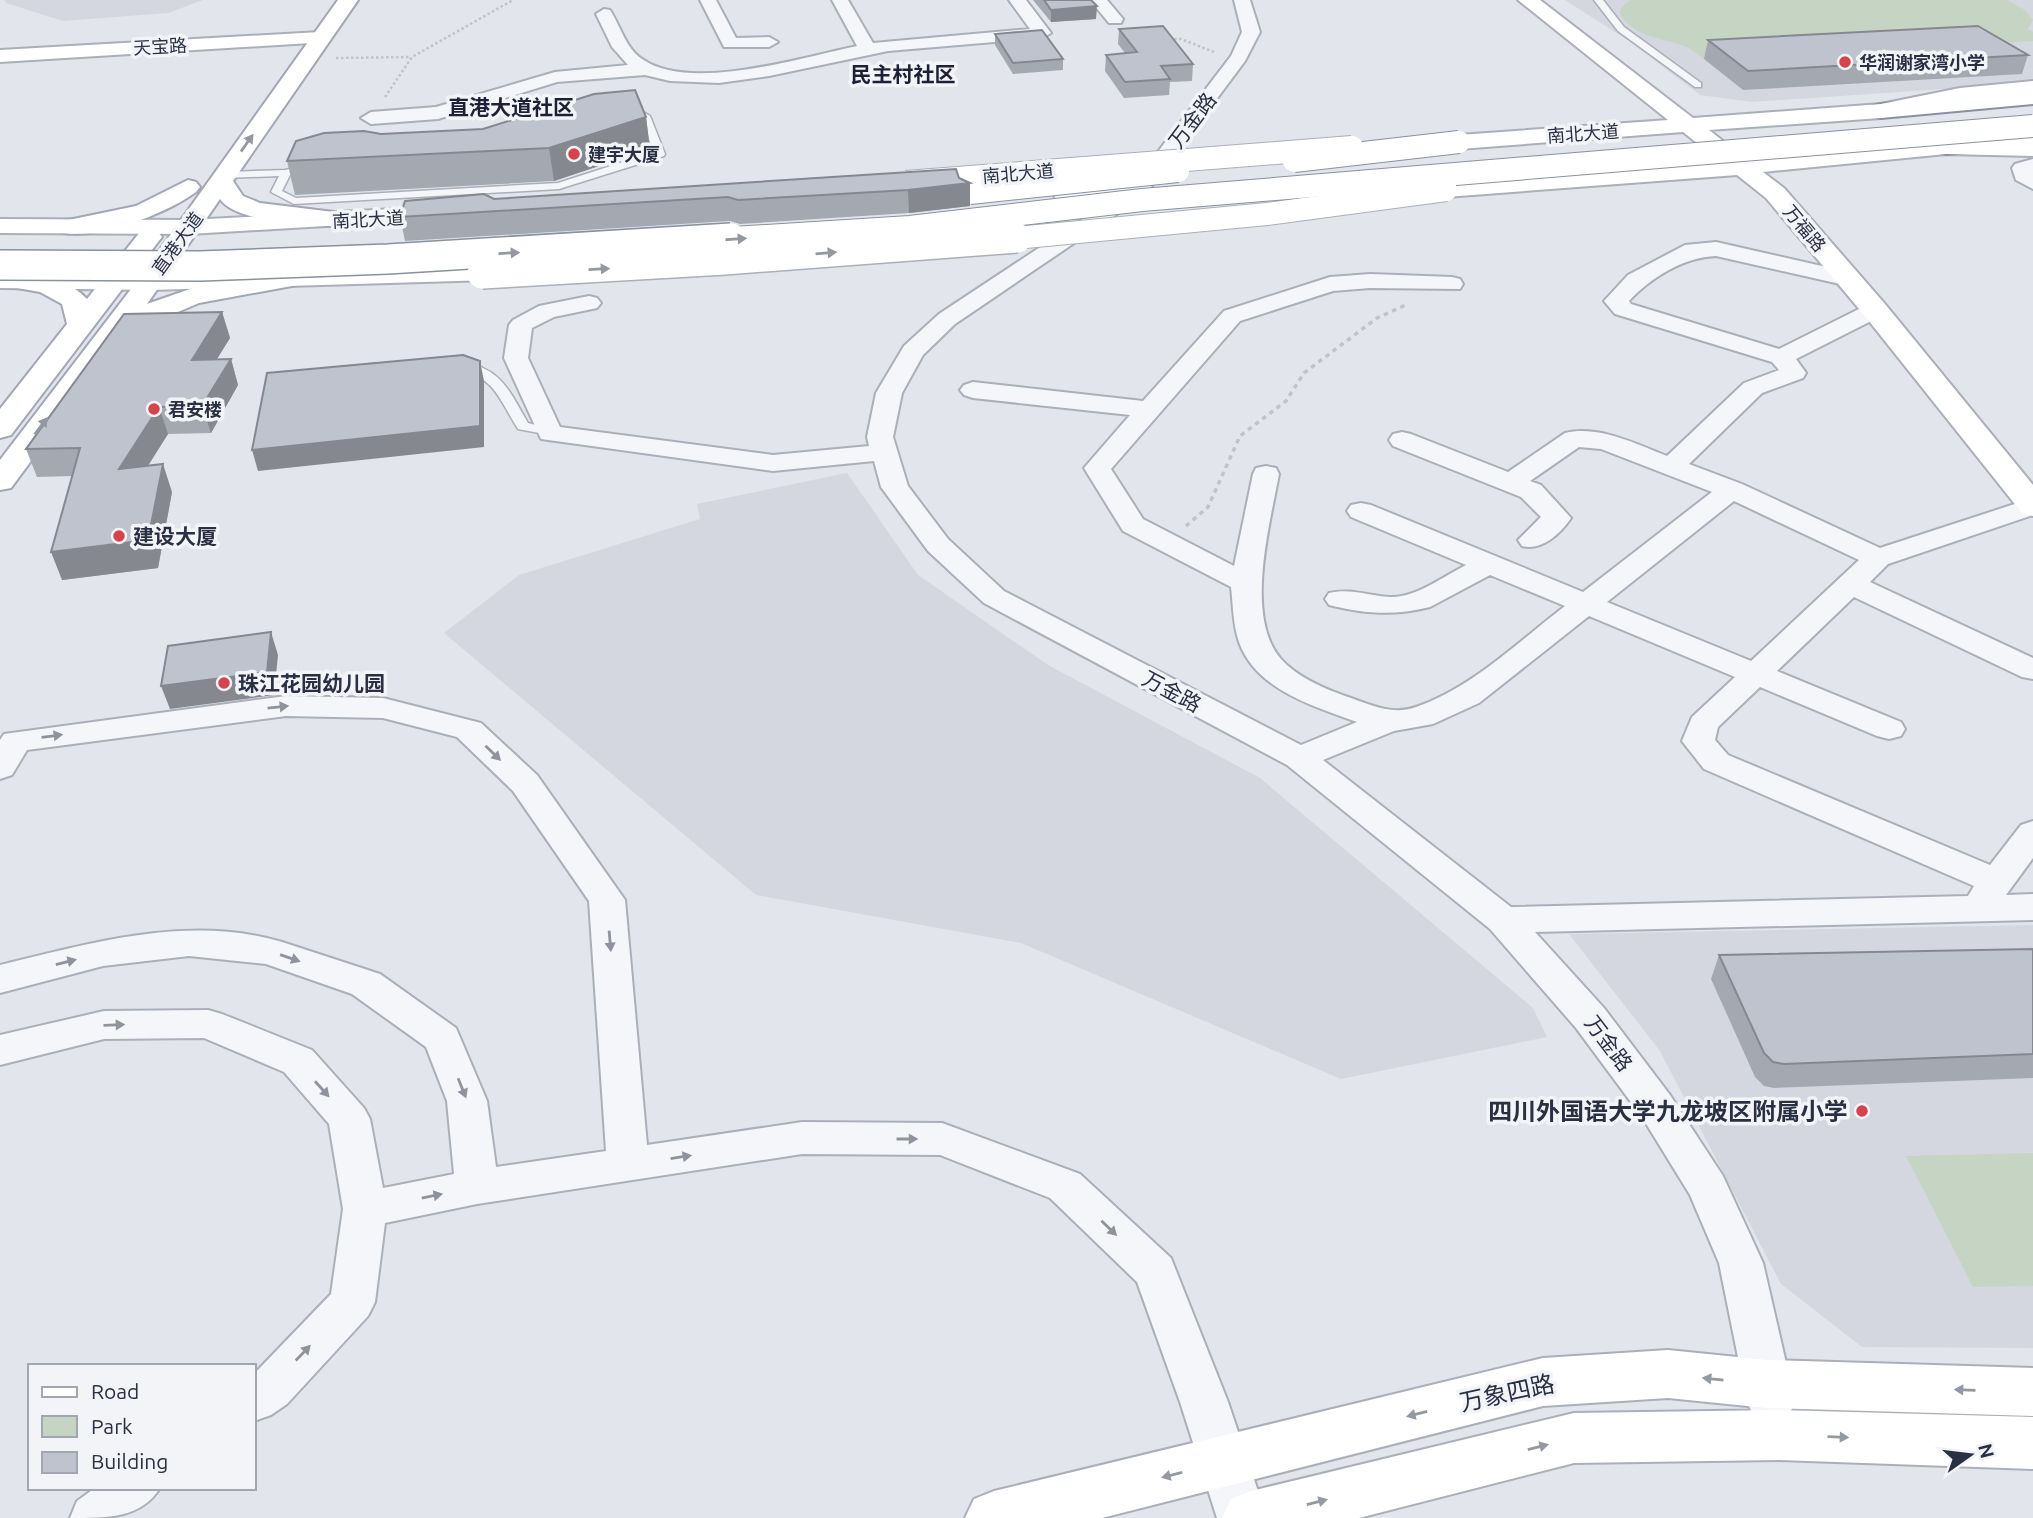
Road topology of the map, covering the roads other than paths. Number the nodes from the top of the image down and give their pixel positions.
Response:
1 (326, 0) edge
2 (348, 0) edge
3 (708, 0) edge
4 (840, 0) edge
5 (1017, 0) edge
6 (1098, 0) edge
7 (1242, 0) edge
8 (1528, 0) edge
9 (1545, 0) edge
10 (1598, 0) edge
11 (604, 14) dead end
12 (1115, 19) dead end
13 (769, 42) dead end
14 (307, 45) junction
15 (867, 49) junction
16 (0, 56) edge
17 (1602, 56) junction
18 (650, 69) junction
19 (1653, 81) junction
20 (1698, 85) dead end
21 (2030, 99) edge
22 (1811, 116) junction
23 (371, 118) road end
24 (619, 118) edge
25 (2033, 125) edge
26 (1594, 132) junction
27 (2033, 139) edge
28 (1724, 146) junction
29 (1946, 147) junction
30 (2033, 149) edge
31 (1838, 157) junction
32 (319, 163) edge
33 (2033, 166) edge
34 (286, 173) junction
35 (1622, 177) junction
36 (224, 178) junction
37 (2033, 183) edge
38 (188, 187) junction
39 (1790, 189) junction
40 (1446, 190) junction
41 (1138, 191) junction
42 (1059, 197) dead end
43 (578, 205) edge
44 (756, 214) edge
45 (463, 215) edge
46 (415, 216) junction
47 (342, 220) junction
48 (0, 226) edge
49 (68, 227) junction
50 (157, 227) junction
51 (189, 227) junction
52 (910, 227) junction
53 (1806, 231) junction
54 (0, 242) edge
55 (5, 275) edge
56 (299, 278) junction
57 (1849, 279) junction
58 (115, 281) junction
59 (150, 282) junction
60 (1452, 284) dead end
61 (589, 303) dead end
62 (1875, 310) junction
63 (81, 327) junction
64 (114, 330) junction
65 (1781, 357) junction
66 (451, 365) edge
67 (973, 390) dead end
68 (1148, 409) junction
69 (0, 429) edge
70 (550, 433) junction
71 (1402, 440) dead end
72 (885, 452) junction
73 (1671, 467) junction
74 (1266, 474) dead end
75 (2033, 477) edge
76 (0, 481) edge
77 (1510, 483) junction
78 (1732, 490) junction
79 (2033, 506) edge
80 (1361, 511) dead end
81 (1532, 540) dead end
82 (1878, 558) junction
83 (1489, 564) junction
84 (1245, 583) junction
85 (1851, 584) junction
86 (1340, 599) dead end
87 (1586, 604) junction
88 (2033, 670) edge
89 (1756, 674) junction
90 (1387, 722) junction
91 (1889, 729) dead end
92 (1299, 758) junction
93 (0, 768) edge
94 (2033, 833) edge
95 (1987, 895) junction
96 (2033, 907) edge
97 (1503, 920) junction
98 (0, 979) edge
99 (0, 1050) edge
100 (628, 1164) junction
101 (477, 1187) junction
102 (365, 1209) junction
103 (2033, 1392) edge
104 (256, 1398) edge
105 (1773, 1410) junction
106 (2033, 1443) edge
107 (1225, 1462) junction
108 (132, 1490) edge
109 (96, 1518) edge
110 (994, 1518) edge
111 (1242, 1518) edge
112 (1251, 1518) edge

1 - 14 main road, 直港大道
2 - 14 main road, 直港大道
3 - 13 street
4 - 15 street
5 - 15 street
6 - 12 street
7 - 41 street, 万金路
8 - 17 main road, 万福路
9 - 19 main road, 万福路
10 - 20 lane
11 - 18 street
14 - 16 main road, 天宝路
36 -> 14 main road, 直港大道
14 - 38 main road, 直港大道
15 - 18 street
17 - 26 main road
17 - 28 main road, 万福路
18 - 23 street
19 - 22 main road
19 - 28 main road, 万福路
21 - 22 main road, 南北大道
21 - 26 main road, 南北大道, bridge
22 - 28 main road, 南北大道
24 - 34 lane
25 - 52 main road, 南北大道, bridge
26 - 28 main road, 南北大道
27 - 29 main road
28 - 31 main road, 南北大道
28 - 35 main road, 南北大道
28 - 39 main road, 万福路
28 - 53 main road, 万福路
29 - 30 main road, 南北大道
29 - 31 main road, 南北大道
31 - 39 main road
32 - 34 lane
33 - 37 street
34 - 36 lane
35 - 40 main road, 南北大道
35 - 53 main road
36 - 47 main road
36 - 51 main road, 直港大道
38 - 49 main road
38 - 50 main road, 直港大道
39 - 75 main road, 万福路
40 - 52 main road, bridge
56 -> 40 main road, 南北大道, bridge
41 - 42 lane
41 - 72 street, 万金路
43 - 46 main road, 南北大道
44 - 54 main road, 南北大道
45 - 46 lane
46 - 47 main road, 南北大道
47 - 51 main road, 南北大道
47 - 56 main road
48 - 49 main road, 南北大道
49 - 50 main road, 南北大道
49 - 55 main road
50 - 51 main road, 南北大道
50 - 58 main road, 直港大道
51 - 59 main road, 直港大道
55 -> 52 main road, 南北大道, bridge
53 - 57 main road, 万福路
55 - 58 main road, 南北大道
55 - 63 main road
56 - 59 main road, 南北大道
56 - 64 main road
57 - 62 main road, 万福路
57 - 65 street
58 - 59 main road, 南北大道
58 - 63 main road, 直港大道
59 - 64 main road, 直港大道
60 - 68 street
61 - 70 street
62 - 65 street
62 - 79 main road, 万福路
63 - 69 main road, 直港大道
76 -> 64 main road, 直港大道
65 - 73 street
66 - 70 lane
67 - 68 street
68 - 84 street
70 - 72 street
71 - 77 street
72 - 92 street, 万金路
73 - 77 street
73 - 78 street
74 - 84 street
77 - 81 street
78 - 82 street
78 - 87 street
79 - 82 street
80 - 83 street
82 - 85 street
83 - 86 street
83 - 87 street
84 - 90 street
85 - 88 street
85 - 89 street
87 - 89 street
87 - 90 street
89 - 91 street
89 - 95 street
90 - 92 street
92 - 97 street, 万金路
93 -> 100 street
94 - 95 street
95 - 96 street
95 - 97 street
97 - 105 street, 万金路
98 -> 101 street
99 -> 102 street
100 - 101 street
100 -> 107 street
102 -> 101 street
104 -> 102 street
103 -> 105 main road, 万象四路
105 -> 106 main road, 万象四路
105 -> 107 main road, 万象四路
112 -> 105 main road, 万象四路
107 -> 110 main road, 万象四路
107 - 111 street
108 - 109 street

